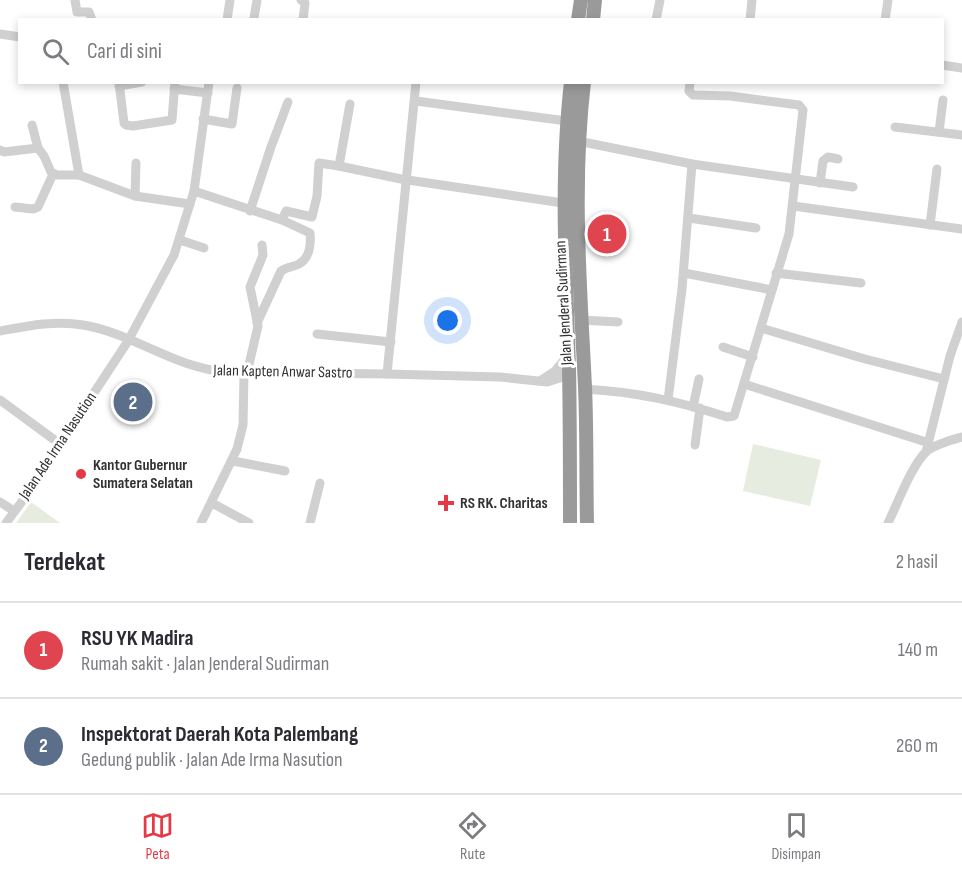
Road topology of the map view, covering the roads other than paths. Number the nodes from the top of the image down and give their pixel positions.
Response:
1 (75, 0) edge
2 (230, 0) edge
3 (257, 0) edge
4 (301, 0) edge
5 (581, 0) edge
6 (595, 0) edge
7 (660, 0) edge
8 (752, 0) edge
9 (888, 0) edge
10 (91, 18) edge
11 (227, 18) edge
12 (254, 18) dead end
13 (303, 18) edge
14 (578, 18) edge
15 (593, 18) edge
16 (656, 18) edge
17 (750, 18) edge
18 (885, 18) edge
19 (0, 34) edge
20 (18, 37) edge
21 (944, 65) edge
22 (962, 68) edge
23 (63, 84) edge
24 (119, 84) edge
25 (209, 84) edge
26 (416, 84) edge
27 (571, 84) edge
28 (585, 84) edge
29 (690, 84) edge
30 (175, 86) edge
31 (237, 88) dead end
32 (208, 93) junction
33 (943, 100) dead end
34 (416, 101) junction
35 (288, 102) dead end
36 (350, 104) dead end
37 (203, 119) junction
38 (567, 121) junction
39 (32, 125) dead end
40 (895, 127) dead end
41 (939, 132) junction
42 (962, 135) edge
43 (578, 141) junction
44 (38, 148) junction
45 (1, 154) edge
46 (838, 159) dead end
47 (136, 163) dead end
48 (692, 164) junction
49 (339, 166) junction
50 (937, 169) dead end
51 (53, 174) junction
52 (79, 175) junction
53 (796, 177) junction
54 (407, 180) junction
55 (820, 183) junction
56 (853, 187) dead end
57 (194, 191) junction
58 (135, 196) junction
59 (563, 203) junction
60 (190, 204) junction
61 (793, 206) junction
62 (15, 207) dead end
63 (250, 211) junction
64 (689, 218) junction
65 (282, 220) junction
66 (930, 225) junction
67 (756, 228) dead end
68 (962, 229) edge
69 (180, 240) junction
70 (262, 245) dead end
71 (204, 248) dead end
72 (684, 273) junction
73 (776, 273) junction
74 (861, 283) dead end
75 (772, 290) junction
76 (581, 320) junction
77 (618, 322) dead end
78 (962, 322) edge
79 (258, 323) junction
80 (761, 328) junction
81 (0, 331) edge
82 (317, 334) dead end
83 (129, 339) junction
84 (391, 342) junction
85 (723, 347) dead end
86 (753, 357) junction
87 (568, 361) junction
88 (584, 368) junction
89 (245, 374) junction
90 (387, 374) junction
91 (699, 379) dead end
92 (944, 379) junction
93 (744, 384) junction
94 (585, 389) junction
95 (0, 400) edge
96 (669, 400) junction
97 (697, 408) junction
98 (962, 437) edge
99 (60, 444) junction
100 (695, 445) dead end
101 (928, 447) junction
102 (233, 461) junction
103 (285, 471) dead end
104 (321, 483) dead end
105 (0, 502) edge
106 (212, 503) junction
107 (14, 511) junction
108 (6, 523) edge
109 (201, 523) edge
110 (249, 523) edge
111 (310, 523) edge
112 (570, 523) edge
113 (587, 523) edge
114 (888, 523) edge

1 - 10 street
2 - 11 street
3 - 12 street
4 - 13 street
5 - 14 highway
6 - 15 highway
7 - 16 street
8 - 17 street
9 - 18 street
19 - 20 street
21 - 22 street
23 - 52 street
24 - 30 street
25 - 32 street, Jalan Ade Irma Nasution
26 - 34 street
27 - 38 highway, Jalan Jenderal Sudirman
28 - 43 highway, Jalan Jenderal Sudirman
29 - 53 street
30 - 32 street
31 - 37 street
32 - 37 street, Jalan Ade Irma Nasution
33 - 41 street
34 - 38 street
34 - 54 street
35 - 63 street
36 - 49 street
37 - 57 street, Jalan Ade Irma Nasution
38 - 59 highway, Jalan Jenderal Sudirman
39 - 44 street
40 - 41 street
41 - 42 street
43 - 48 street
43 - 76 highway, Jalan Jenderal Sudirman
44 - 45 street
44 - 51 street
46 - 55 street
47 - 58 street
48 - 53 street
48 - 64 street
49 - 54 street
49 - 65 street
50 - 66 street
51 - 52 street
51 - 62 street
52 - 58 street
53 - 55 street
53 - 61 street
54 - 59 street
54 - 84 street
55 - 56 street
57 - 60 street, Jalan Ade Irma Nasution
57 - 63 street
58 - 60 street
59 - 87 highway, Jalan Jenderal Sudirman
60 - 69 street, Jalan Ade Irma Nasution
61 - 66 street
61 - 73 street
63 - 65 street
64 - 67 street
64 - 72 street
65 - 79 street
66 - 68 street
69 - 71 street
69 - 83 street, Jalan Ade Irma Nasution
70 - 79 street
72 - 75 street
72 - 96 street
73 - 74 street
73 - 75 street
75 - 80 street
76 - 77 street
76 - 88 highway, Jalan Jenderal Sudirman
78 - 92 street
79 - 89 street
80 - 86 street
80 - 92 street
81 - 83 street, Jalan Kapten Anwar Sastro
82 - 84 street
83 - 89 street, Jalan Kapten Anwar Sastro
83 - 99 street, Jalan Ade Irma Nasution
84 - 90 street
85 - 86 street
86 - 93 street
87 - 88 highway
87 - 90 street, Jalan Kapten Anwar Sastro
87 - 112 highway, Jalan Jenderal Sudirman
88 - 94 highway, Jalan Jenderal Sudirman
89 - 90 street, Jalan Kapten Anwar Sastro
89 - 102 street
91 - 97 street
92 - 101 street
93 - 97 street
93 - 101 street
94 - 96 street
94 - 113 highway, Jalan Jenderal Sudirman
95 - 99 street
96 - 97 street
97 - 100 street
98 - 101 street
99 - 107 street, Jalan Ade Irma Nasution
101 - 114 street
102 - 103 street
102 - 106 street
104 - 111 street
105 - 107 street
106 - 109 street
106 - 110 street
107 - 108 street, Jalan Ade Irma Nasution

